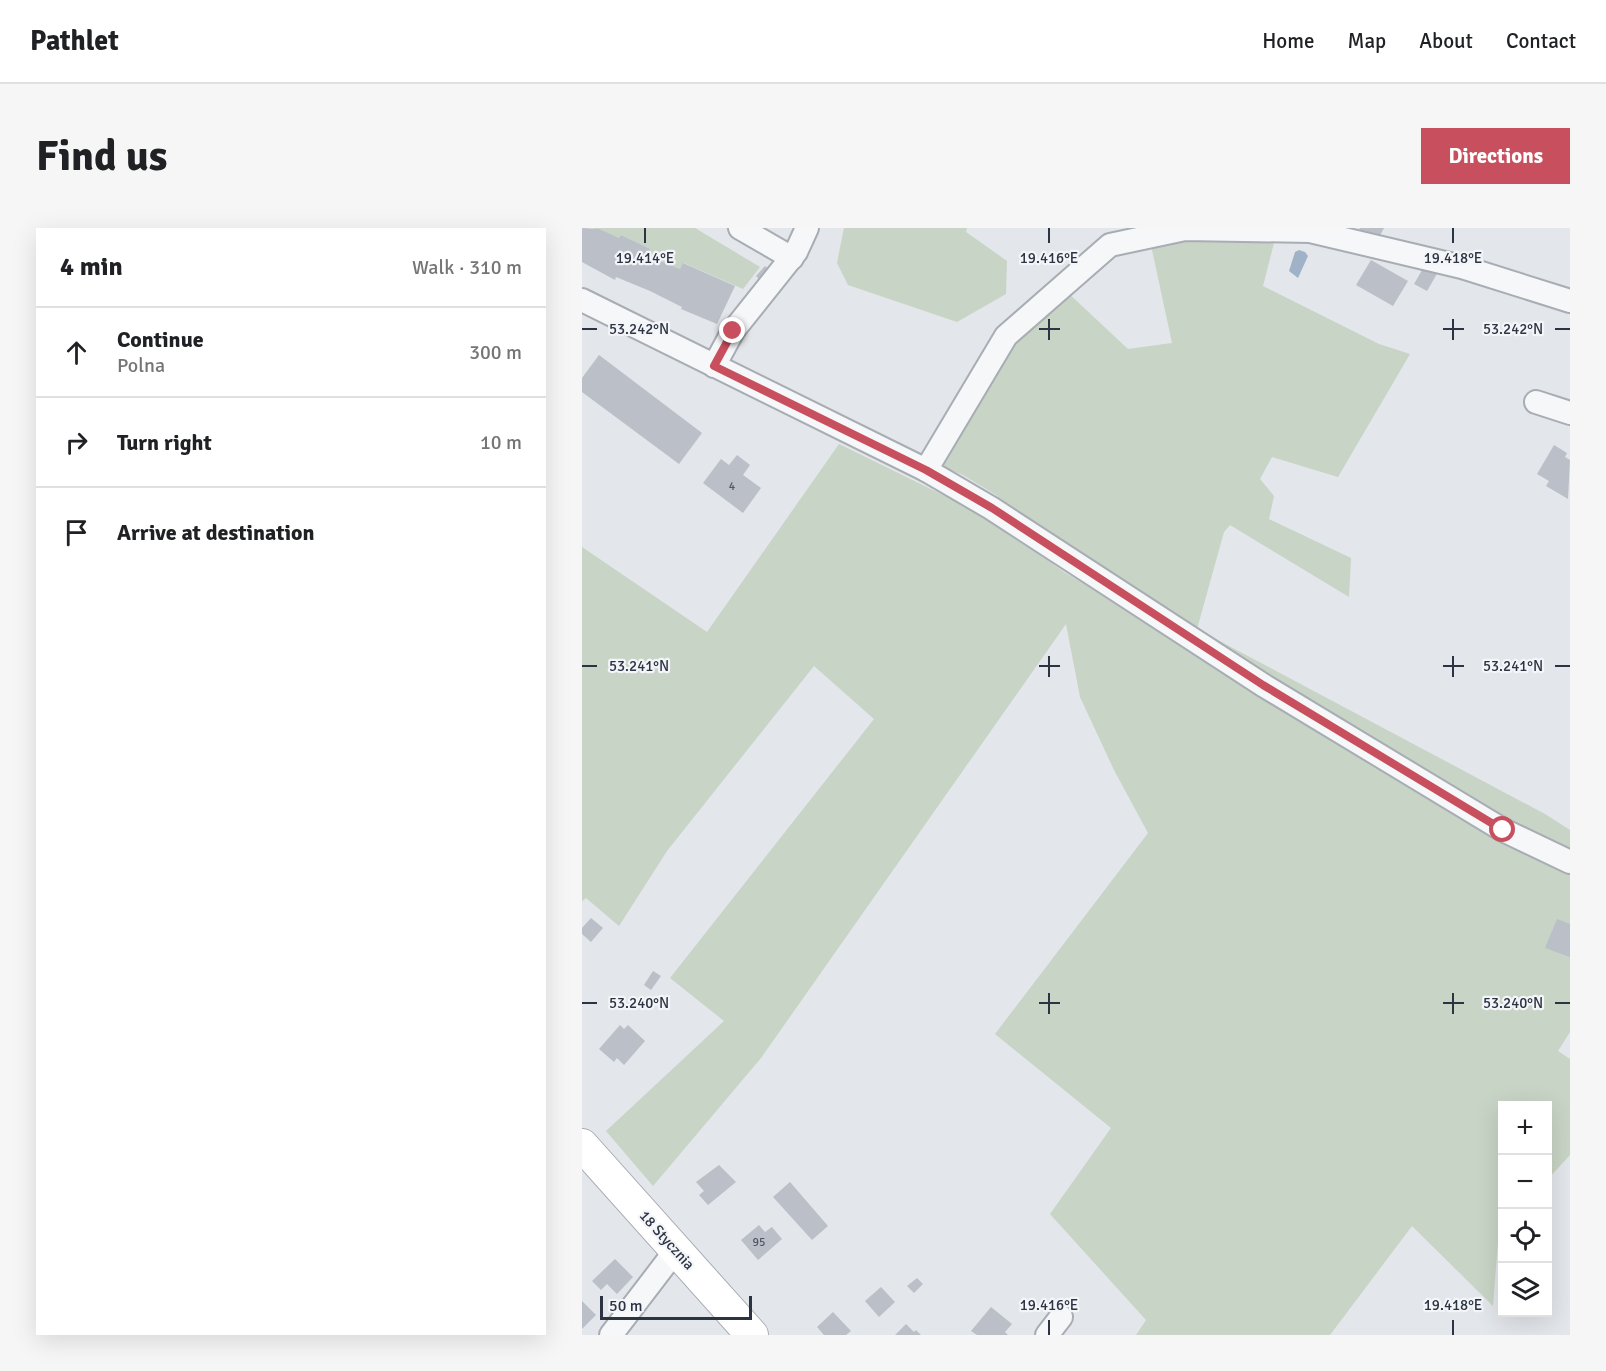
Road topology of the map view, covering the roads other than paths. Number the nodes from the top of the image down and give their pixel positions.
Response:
1 (740, 228) edge
2 (807, 228) edge
3 (792, 258) junction
4 (582, 300) edge
5 (1570, 301) edge
6 (714, 366) junction
7 (1536, 402) dead end
8 (1570, 412) edge
9 (926, 470) junction
10 (1570, 862) edge
11 (582, 1145) edge
12 (676, 1250) junction
13 (1061, 1317) dead end
14 (611, 1335) edge
15 (752, 1335) edge
16 (1047, 1335) edge

1 - 3 street
2 - 3 street
3 - 6 street
4 - 6 street
5 - 9 street
6 - 9 street
7 - 8 street
9 - 10 street
11 - 12 street, 18 Stycznia
12 - 14 street
12 - 15 street, 18 Stycznia
13 - 16 street

